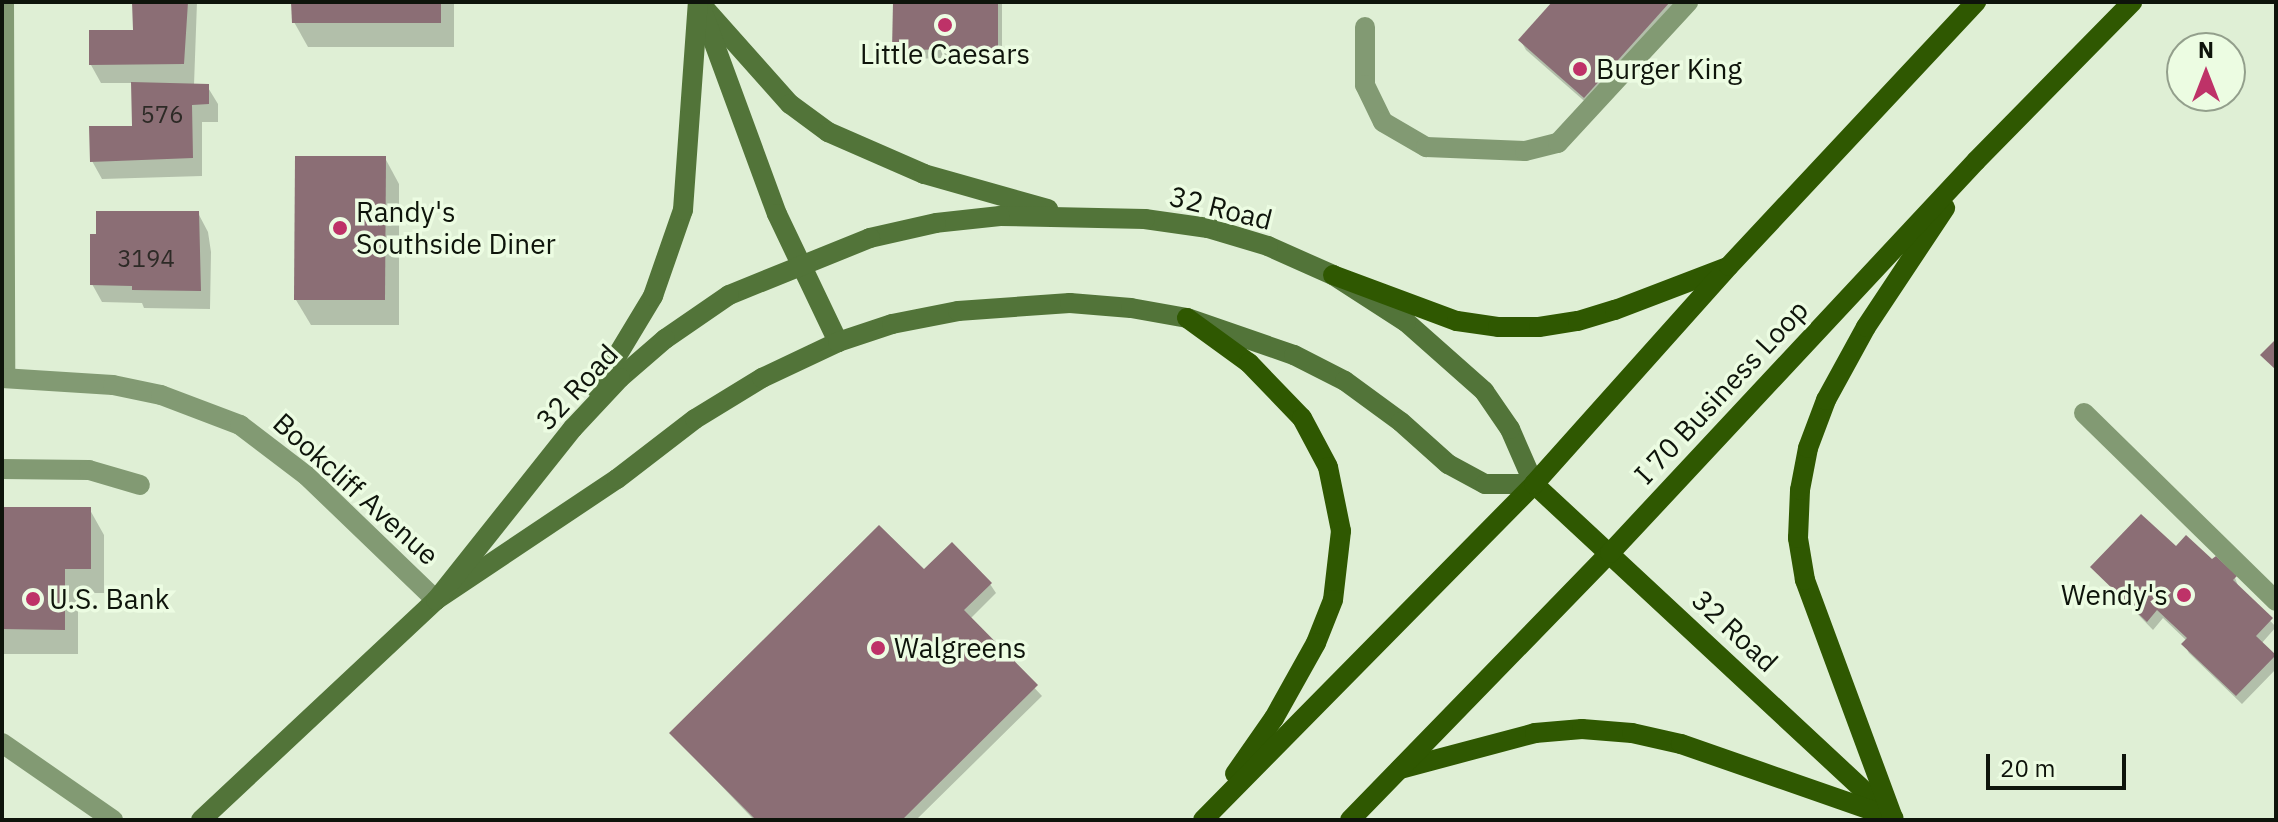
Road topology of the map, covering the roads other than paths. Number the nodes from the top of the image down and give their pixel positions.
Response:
1 (4, 2) edge
2 (699, 2) edge
3 (1688, 2) edge
4 (1976, 2) edge
5 (2132, 2) edge
6 (1365, 27) dead end
7 (1976, 161) junction
8 (1071, 215) junction
9 (801, 264) junction
10 (1729, 266) junction
11 (1333, 275) junction
12 (1187, 318) junction
13 (838, 342) junction
14 (3, 378) edge
15 (2084, 413) dead end
16 (573, 428) junction
17 (2, 469) edge
18 (1534, 484) junction
19 (140, 485) dead end
20 (1610, 553) junction
21 (436, 600) junction
22 (2276, 601) edge
23 (2, 743) edge
24 (1399, 769) junction
25 (1894, 819) edge
26 (113, 820) edge
27 (201, 820) edge
28 (1203, 820) edge
29 (1350, 820) edge

1 - 14 street
2 - 8 street
2 - 9 street
2 - 16 street
3 - 6 street
4 - 10 main road
5 - 7 main road, I 70 Business Loop
7 - 20 main road, I 70 Business Loop
7 - 25 main road
8 - 9 street, 32 Road
8 - 11 street, 32 Road
9 - 13 street
9 - 16 street, 32 Road
10 - 11 main road
10 - 18 main road
11 - 18 street, 32 Road
12 - 13 street, 32 Road
12 - 18 street, 32 Road
12 - 28 main road
13 - 21 street, 32 Road
14 - 21 street, Bookcliff Avenue
15 - 22 street
16 - 21 street, 32 Road
17 - 19 street
18 - 20 main road, 32 Road
18 - 28 main road
20 - 24 main road, I 70 Business Loop
20 - 25 main road, 32 Road
21 - 27 street, 32 Road
23 - 26 street
24 - 25 main road
24 - 29 main road, I 70 Business Loop

